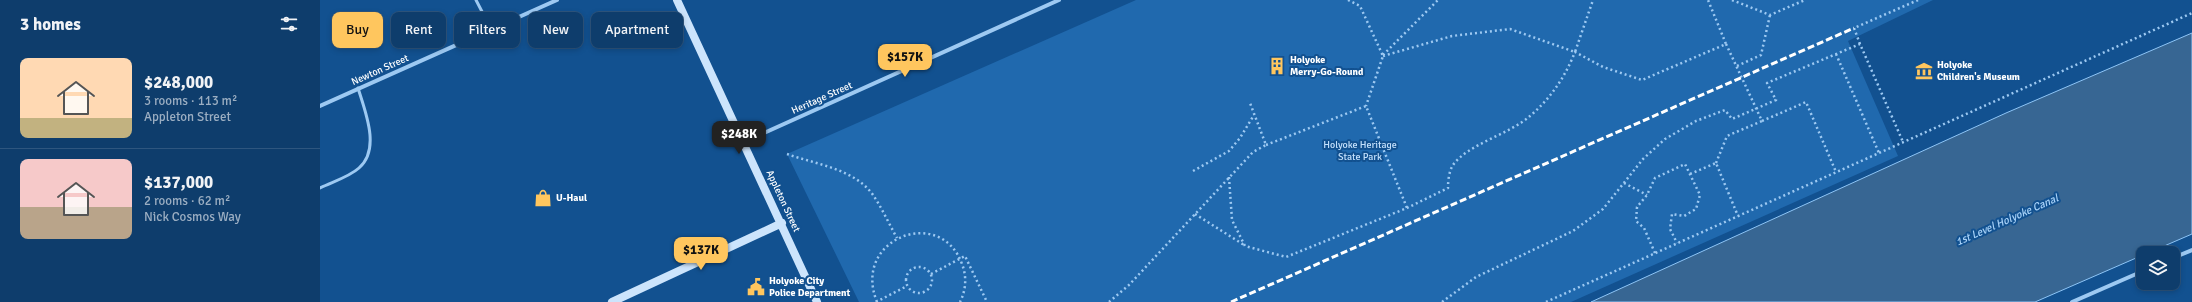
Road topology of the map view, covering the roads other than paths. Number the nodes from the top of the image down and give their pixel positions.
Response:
1 (476, 0) edge
2 (557, 0) edge
3 (677, 0) edge
4 (1059, 0) edge
5 (482, 12) edge
6 (520, 16) edge
7 (454, 45) edge
8 (358, 88) junction
9 (320, 106) edge
10 (744, 142) junction
11 (320, 188) edge
12 (782, 223) junction
13 (2192, 250) edge
14 (2180, 255) edge
15 (2136, 274) edge
16 (612, 302) edge
17 (817, 302) edge
18 (2072, 302) edge

1 - 5 lane
2 - 6 street, Newton Street
3 - 10 street, Appleton Street
4 - 10 street, Heritage Street
7 - 8 street, Newton Street
8 - 9 street, Newton Street
8 - 11 lane
10 - 12 street, Appleton Street
12 - 16 street
12 - 17 street, Appleton Street
13 - 14 street
15 - 18 street

